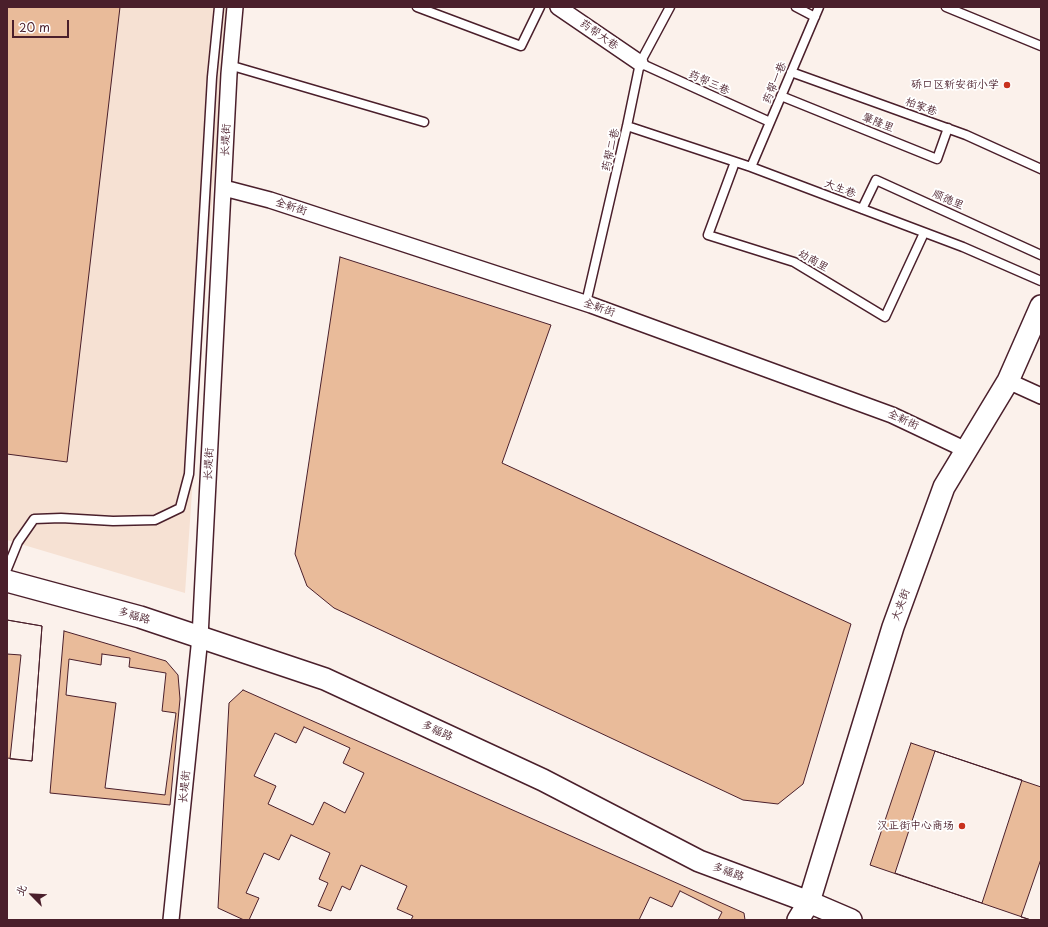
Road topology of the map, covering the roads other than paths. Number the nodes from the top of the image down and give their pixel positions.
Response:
1 (219, 7) edge
2 (235, 7) edge
3 (417, 7) edge
4 (540, 7) edge
5 (558, 7) edge
6 (670, 7) edge
7 (796, 7) edge
8 (819, 7) edge
9 (946, 7) edge
10 (815, 17) junction
11 (1041, 46) edge
12 (640, 63) junction
13 (229, 65) junction
14 (791, 72) junction
15 (781, 96) junction
16 (424, 122) dead end
17 (770, 122) junction
18 (628, 126) junction
19 (948, 128) junction
20 (735, 162) junction
21 (751, 167) junction
22 (1041, 169) edge
23 (224, 188) junction
24 (862, 209) junction
25 (924, 232) junction
26 (1041, 255) edge
27 (1041, 281) edge
28 (586, 303) junction
29 (1041, 306) edge
30 (1008, 381) junction
31 (1041, 396) edge
32 (966, 450) junction
33 (7, 569) edge
34 (7, 581) edge
35 (200, 637) junction
36 (809, 902) junction
37 (171, 920) edge
38 (798, 920) edge
39 (851, 920) edge

1 - 33 lane
2 - 13 street, 长堤街
3 - 4 lane
5 - 12 street, 药帮大巷
6 - 12 lane, 药帮二巷
7 - 10 lane
8 - 10 lane, 药帮一巷
9 - 11 lane
10 - 14 lane, 药帮一巷
12 - 17 lane, 药帮三巷
12 - 18 lane, 药帮二巷
13 - 16 lane
13 - 23 street, 长堤街
14 - 15 lane, 药帮一巷
14 - 19 lane, 柏家巷
15 - 17 lane, 药帮一巷
15 - 19 lane, 肇隆里
17 - 21 lane, 药帮一巷
18 - 20 lane, 大生巷
18 - 28 lane, 药帮二巷
19 - 22 lane, 柏家巷
20 - 21 lane, 大生巷
20 - 25 lane, 幼南里
21 - 24 lane, 大生巷
23 - 28 street, 全新街
23 - 35 street, 长堤街
24 - 25 lane, 大生巷
24 - 26 lane, 顺德里
25 - 27 lane, 大生巷
28 - 32 street, 全新街
29 - 30 main road, 大夹街
30 - 31 street
30 - 32 main road, 大夹街
32 - 36 main road, 大夹街
34 - 35 main road, 多福路
35 - 36 main road, 多福路
35 - 37 street, 长堤街
36 - 38 main road, 大夹街
36 - 39 main road, 多福路

